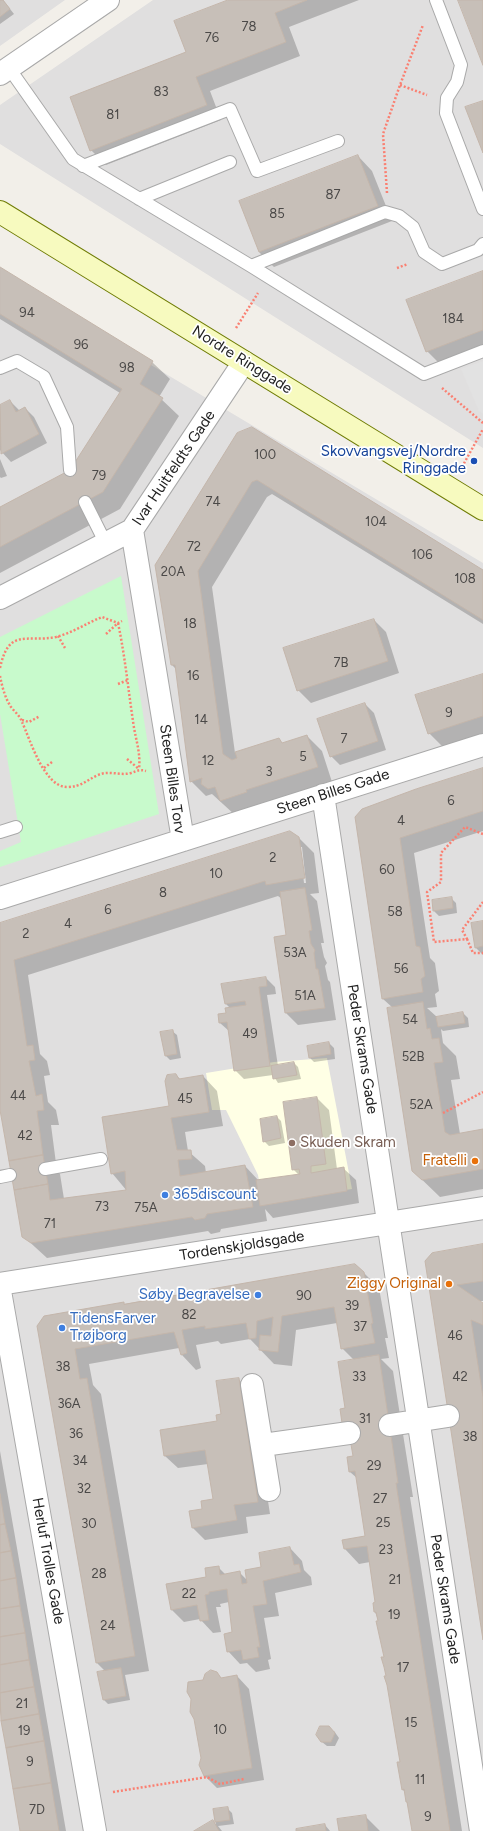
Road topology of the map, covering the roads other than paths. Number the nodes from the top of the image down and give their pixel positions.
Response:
1 (108, 0) edge
2 (437, 2) edge
3 (4, 71) edge
4 (338, 141) dead end
5 (230, 162) dead end
6 (83, 166) junction
7 (139, 200) junction
8 (483, 209) edge
9 (0, 212) edge
10 (483, 244) edge
11 (251, 266) junction
12 (483, 351) edge
13 (244, 362) junction
14 (0, 368) edge
15 (70, 470) dead end
16 (85, 502) dead end
17 (483, 509) edge
18 (132, 530) junction
19 (106, 544) junction
20 (0, 598) edge
21 (483, 745) edge
22 (323, 795) junction
23 (16, 827) dead end
24 (0, 832) edge
25 (183, 840) junction
26 (0, 898) edge
27 (101, 1159) dead end
28 (45, 1169) dead end
29 (483, 1208) edge
30 (388, 1223) junction
31 (0, 1284) edge
32 (0, 1291) edge
33 (252, 1385) dead end
34 (448, 1416) dead end
35 (418, 1421) junction
36 (390, 1425) dead end
37 (349, 1433) dead end
38 (263, 1445) junction
39 (269, 1490) dead end
40 (478, 1777) edge
41 (95, 1831) edge
42 (481, 1831) edge

1 - 3 street
2 - 8 lane
3 - 6 lane
4 - 6 lane
5 - 7 lane
6 - 7 lane
7 - 11 lane
9 - 13 street, Nordre Ringgade
10 - 11 lane
11 - 12 lane
13 - 17 street, Nordre Ringgade
13 - 18 street, Ivar Huitfeldts Gade
14 - 15 lane
16 - 19 lane
18 - 19 street, Ivar Huitfeldts Gade
18 - 25 street, Steen Billes Torv
19 - 20 street, Ivar Huitfeldts Gade
21 - 22 street, Steen Billes Gade
22 - 25 street, Steen Billes Gade
22 - 30 street, Peder Skrams Gade
23 - 24 lane
25 - 26 street, Steen Billes Torv
27 - 28 lane
29 - 30 street, Tordenskjoldsgade
30 - 31 street, Tordenskjoldsgade
30 - 35 street, Peder Skrams Gade
32 - 41 street, Herluf Trolles Gade
33 - 38 street
34 - 35 street
35 - 36 street
35 - 40 street, Peder Skrams Gade
37 - 38 street
38 - 39 street
40 - 42 street, Peder Skrams Gade

